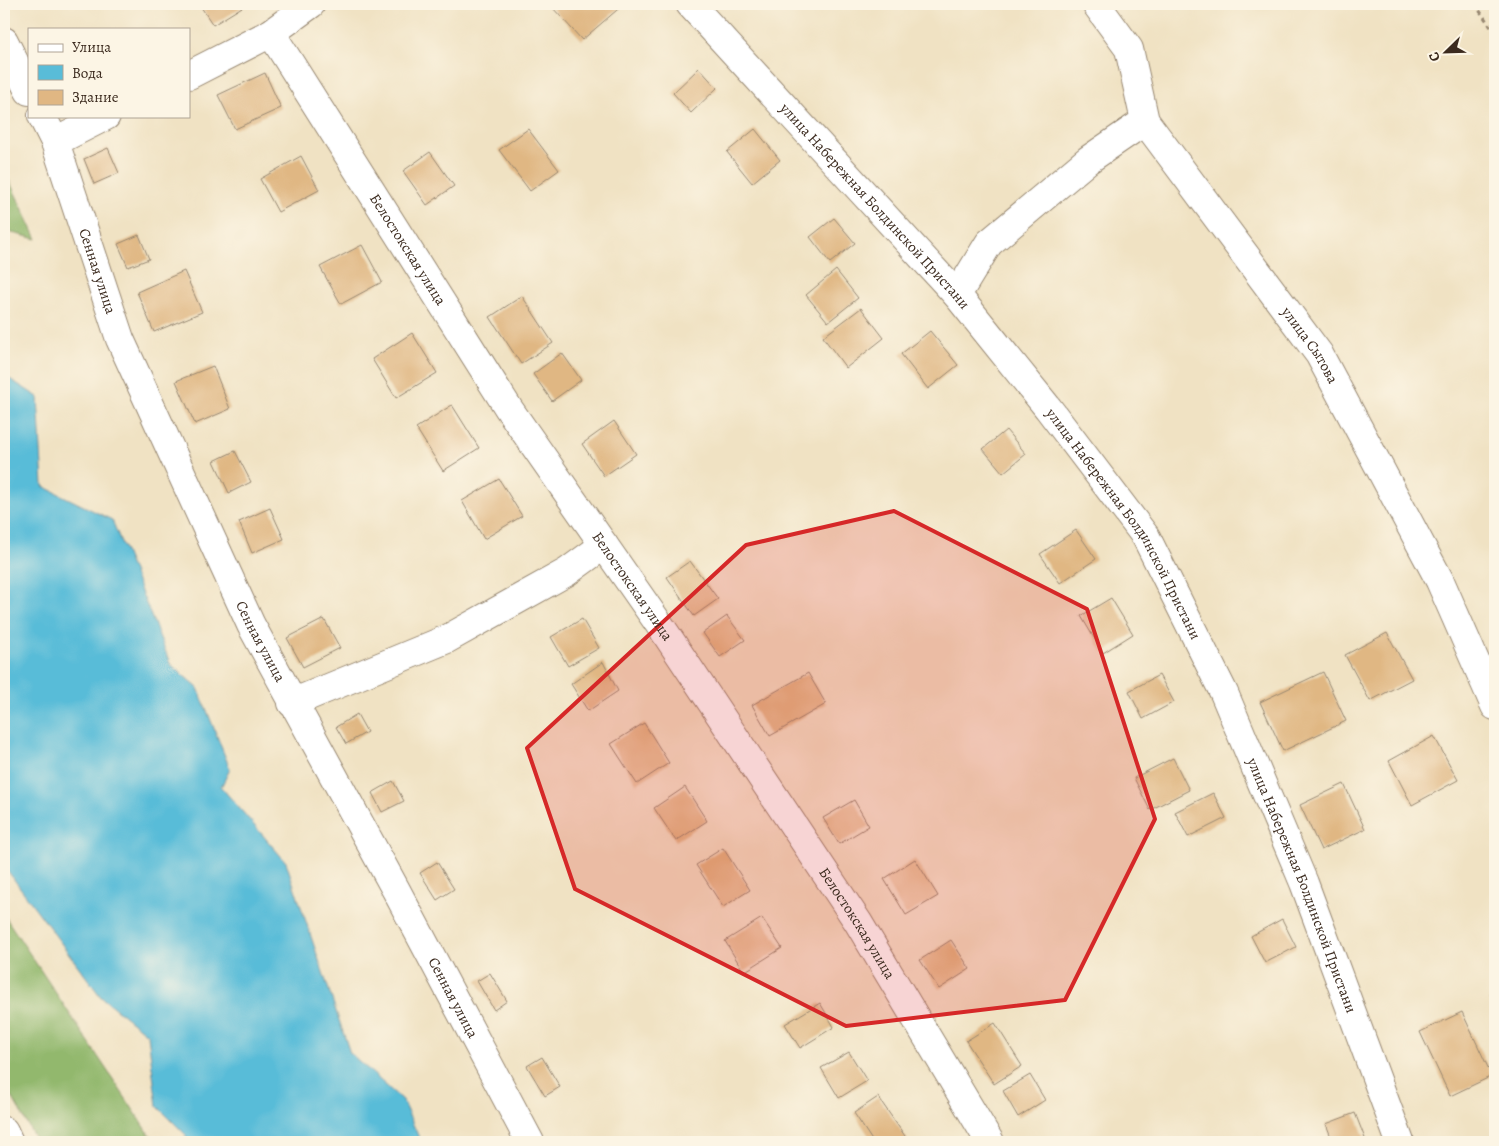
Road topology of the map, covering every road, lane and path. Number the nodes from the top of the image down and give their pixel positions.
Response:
1 (311, 4) edge
2 (690, 4) edge
3 (1096, 4) edge
4 (1475, 4) edge
5 (271, 33) junction
6 (1495, 33) edge
7 (4, 41) edge
8 (190, 74) edge
9 (28, 89) edge
10 (43, 118) edge
11 (102, 118) edge
12 (1145, 120) junction
13 (55, 142) junction
14 (957, 295) junction
15 (604, 545) junction
16 (292, 703) junction
17 (1495, 706) edge
18 (4, 1131) edge
19 (9, 1142) edge
20 (530, 1142) edge
21 (990, 1142) edge
22 (1400, 1142) edge

1 - 5 street
2 - 14 street, улица Набережная Болдинской Пристани
3 - 12 street, улица Сытова
4 - 6 path
5 - 8 street
5 - 15 street, Белостокская улица
7 - 9 street
10 - 13 street, Сенная улица
11 - 13 street
12 - 14 street
12 - 17 street, улица Сытова
13 - 16 street, Сенная улица
14 - 22 street, улица Набережная Болдинской Пристани
15 - 16 street
15 - 21 street, Белостокская улица
16 - 20 street, Сенная улица
18 - 19 street

